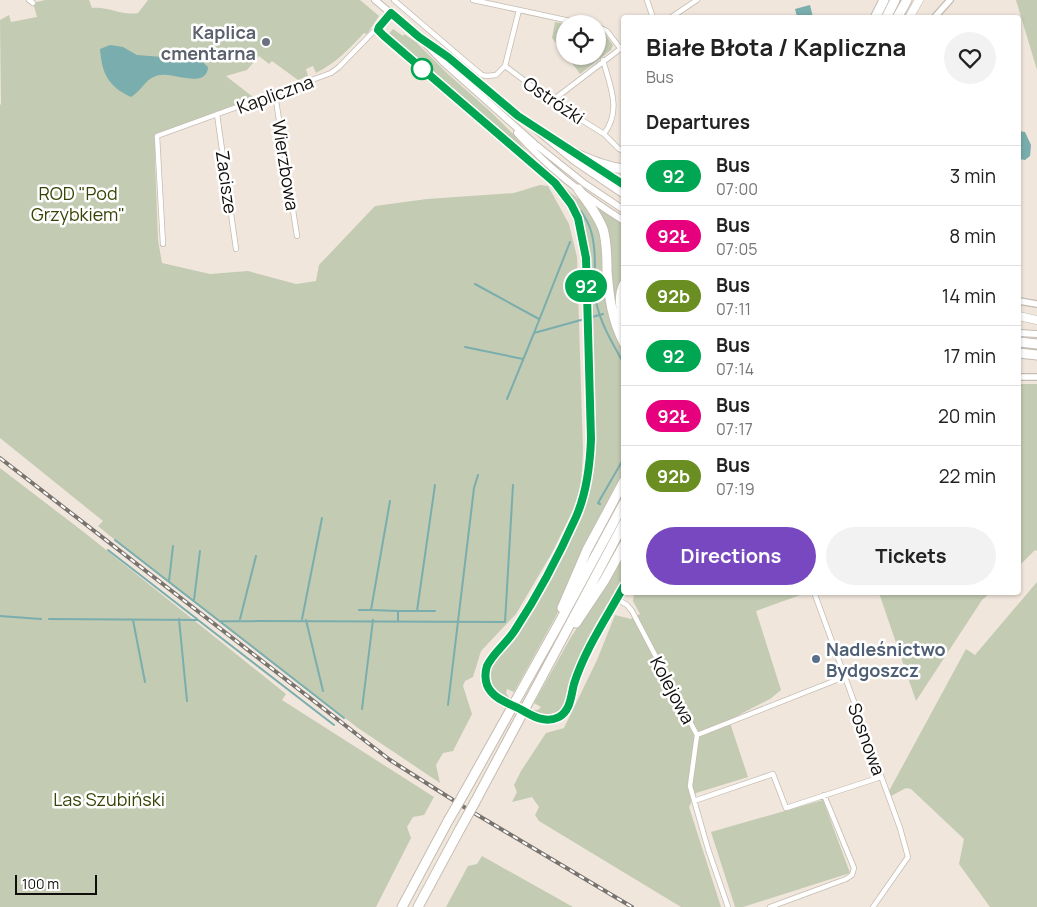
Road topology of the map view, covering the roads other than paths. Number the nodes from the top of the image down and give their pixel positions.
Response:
1 (376, 0) edge
2 (394, 0) edge
3 (473, 0) edge
4 (647, 0) edge
5 (697, 0) edge
6 (884, 0) edge
7 (895, 0) edge
8 (907, 0) edge
9 (919, 0) edge
10 (950, 0) edge
11 (519, 10) junction
12 (391, 13) junction
13 (652, 15) edge
14 (674, 15) edge
15 (876, 15) edge
16 (888, 15) edge
17 (899, 15) edge
18 (911, 15) edge
19 (937, 15) edge
20 (556, 18) edge
21 (378, 30) junction
22 (606, 30) edge
23 (419, 37) junction
24 (621, 46) edge
25 (621, 48) edge
26 (606, 59) edge
27 (598, 65) edge
28 (605, 65) edge
29 (505, 66) junction
30 (275, 94) junction
31 (553, 102) junction
32 (218, 114) junction
33 (502, 114) junction
34 (518, 116) junction
35 (604, 134) junction
36 (621, 150) edge
37 (574, 153) junction
38 (621, 169) edge
39 (621, 183) edge
40 (578, 189) junction
41 (621, 193) edge
42 (621, 208) edge
43 (621, 219) edge
44 (297, 236) dead end
45 (164, 244) dead end
46 (236, 249) dead end
47 (621, 290) edge
48 (1022, 302) edge
49 (1037, 304) edge
50 (621, 312) edge
51 (1021, 317) edge
52 (1021, 321) edge
53 (1037, 321) edge
54 (1021, 333) edge
55 (1037, 334) edge
56 (621, 337) edge
57 (1021, 342) edge
58 (1037, 344) edge
59 (1021, 353) edge
60 (1037, 355) edge
61 (1021, 377) edge
62 (1037, 377) edge
63 (621, 487) edge
64 (621, 509) edge
65 (621, 529) edge
66 (621, 550) edge
67 (621, 592) edge
68 (815, 595) edge
69 (617, 599) junction
70 (558, 625) junction
71 (550, 660) junction
72 (844, 677) junction
73 (508, 703) dead end
74 (529, 714) dead end
75 (697, 735) junction
76 (881, 777) junction
77 (824, 795) junction
78 (694, 801) junction
79 (402, 907) edge
80 (418, 907) edge
81 (728, 907) edge
82 (770, 907) edge
83 (873, 907) edge

1 - 12 main road
2 - 29 street
3 - 11 street
4 - 13 street
5 - 14 street
6 - 15 highway
7 - 16 highway
8 - 17 highway
9 - 18 highway
10 - 19 street
11 - 20 street
11 - 29 street
12 - 21 street
12 - 23 main road
21 - 30 street, Kapliczna
21 - 73 street
22 - 24 street
23 - 33 main road
23 - 34 main road
25 - 26 street
27 - 31 street
28 - 35 street, Ostróżki
29 - 31 street, Ostróżki
30 - 32 street, Kapliczna
30 - 44 street, Wierzbowa
31 - 35 street, Ostróżki
32 - 45 street, Kapliczna
32 - 46 street, Zacisze
33 - 40 main road
33 - 42 main road
34 - 37 main road
34 - 41 main road
35 - 36 street, Ostróżki
37 - 38 highway
37 - 39 main road
40 - 43 main road
40 - 56 highway
47 - 50 highway
48 - 49 street
51 - 53 highway
52 - 53 highway
54 - 55 main road
57 - 58 highway
59 - 60 highway
61 - 62 street
63 - 70 highway
64 - 70 highway
65 - 71 highway
66 - 71 highway
67 - 69 street
68 - 72 street, Sosnowa
69 - 74 street
69 - 75 street, Kolejowa
70 - 79 highway, bridge
71 - 80 highway, bridge
72 - 75 street
72 - 76 street, Sosnowa
75 - 78 street, Kolejowa
76 - 77 street
76 - 83 street, Sosnowa
77 - 78 street
77 - 82 street
78 - 81 street, Kolejowa

